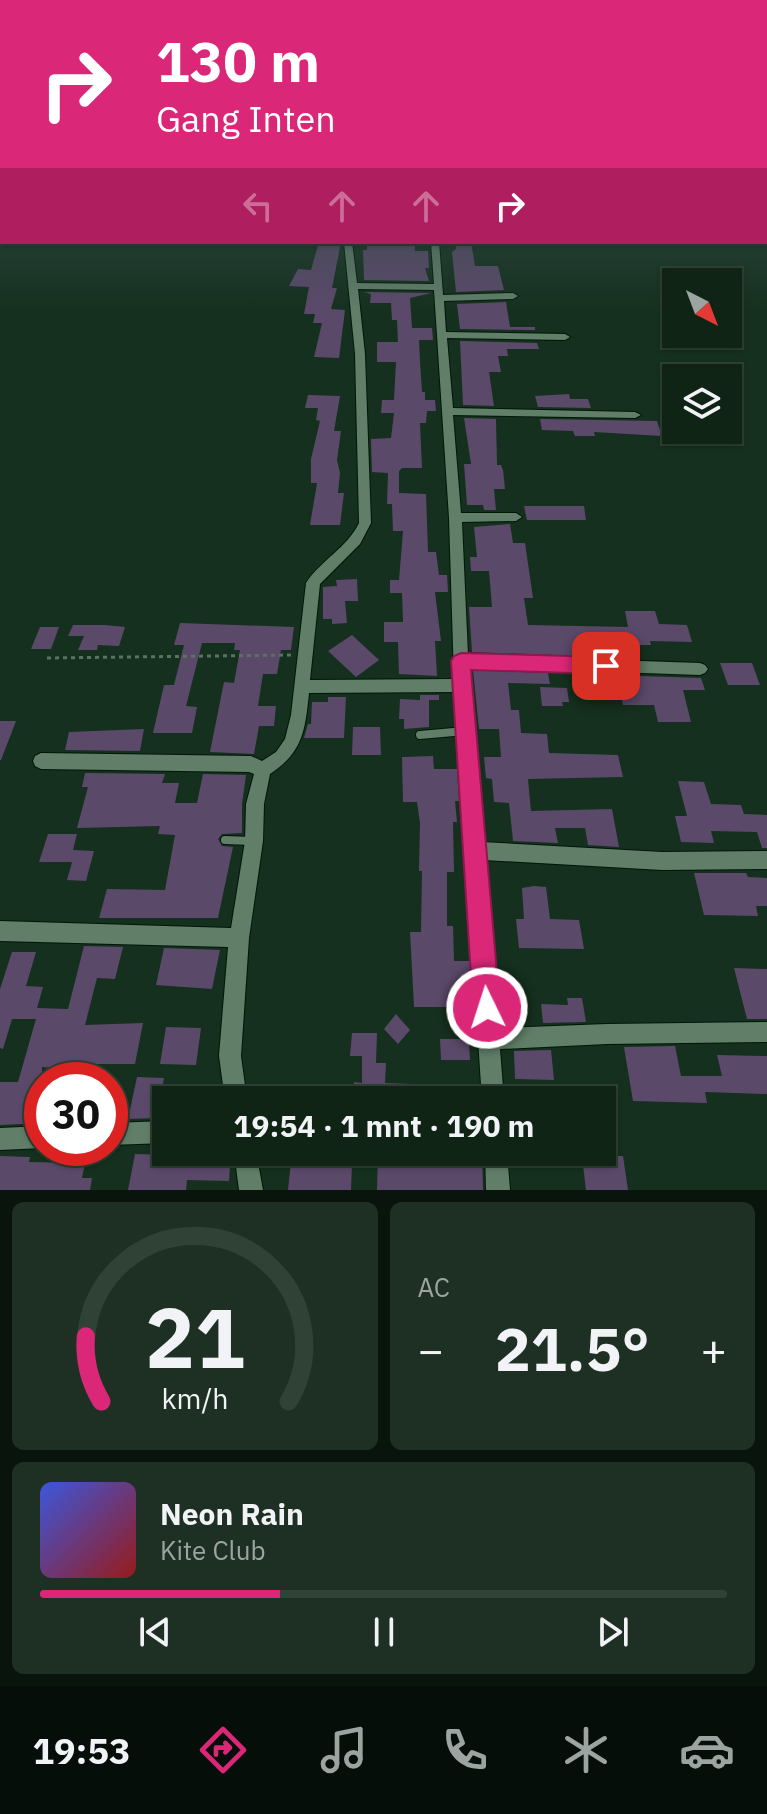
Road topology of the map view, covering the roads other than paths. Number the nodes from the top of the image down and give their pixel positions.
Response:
1 (348, 244) edge
2 (435, 244) edge
3 (352, 286) junction
4 (439, 292) junction
5 (513, 296) dead end
6 (443, 335) junction
7 (565, 337) dead end
8 (446, 411) junction
9 (635, 415) dead end
10 (516, 517) dead end
11 (455, 518) junction
12 (461, 661) junction
13 (700, 669) dead end
14 (462, 685) junction
15 (304, 687) junction
16 (465, 731) junction
17 (420, 735) dead end
18 (41, 761) dead end
19 (263, 770) junction
20 (225, 840) dead end
21 (254, 841) junction
22 (476, 851) junction
23 (767, 860) edge
24 (0, 931) edge
25 (239, 938) junction
26 (767, 1032) edge
27 (489, 1039) junction
28 (234, 1086) edge
29 (492, 1086) edge
30 (152, 1132) edge
31 (128, 1133) edge
32 (24, 1138) edge
33 (0, 1139) edge
34 (247, 1166) edge
35 (497, 1166) edge
36 (251, 1190) edge
37 (498, 1190) edge

1 - 3 street
2 - 4 street
3 - 4 street
3 - 15 street
4 - 5 street
4 - 6 street
6 - 7 street
6 - 8 street
8 - 9 street
8 - 11 street
10 - 11 street
11 - 12 street
12 - 13 street
12 - 14 street
14 - 15 street
14 - 16 street
15 - 19 street
16 - 17 lane
16 - 22 street
18 - 19 street
19 - 21 street
20 - 21 lane
21 - 25 street
22 - 23 street
22 - 27 street
24 - 25 street
25 - 28 street
26 - 27 street
27 - 29 street
30 - 31 street
32 - 33 street
34 - 36 street
35 - 37 street

